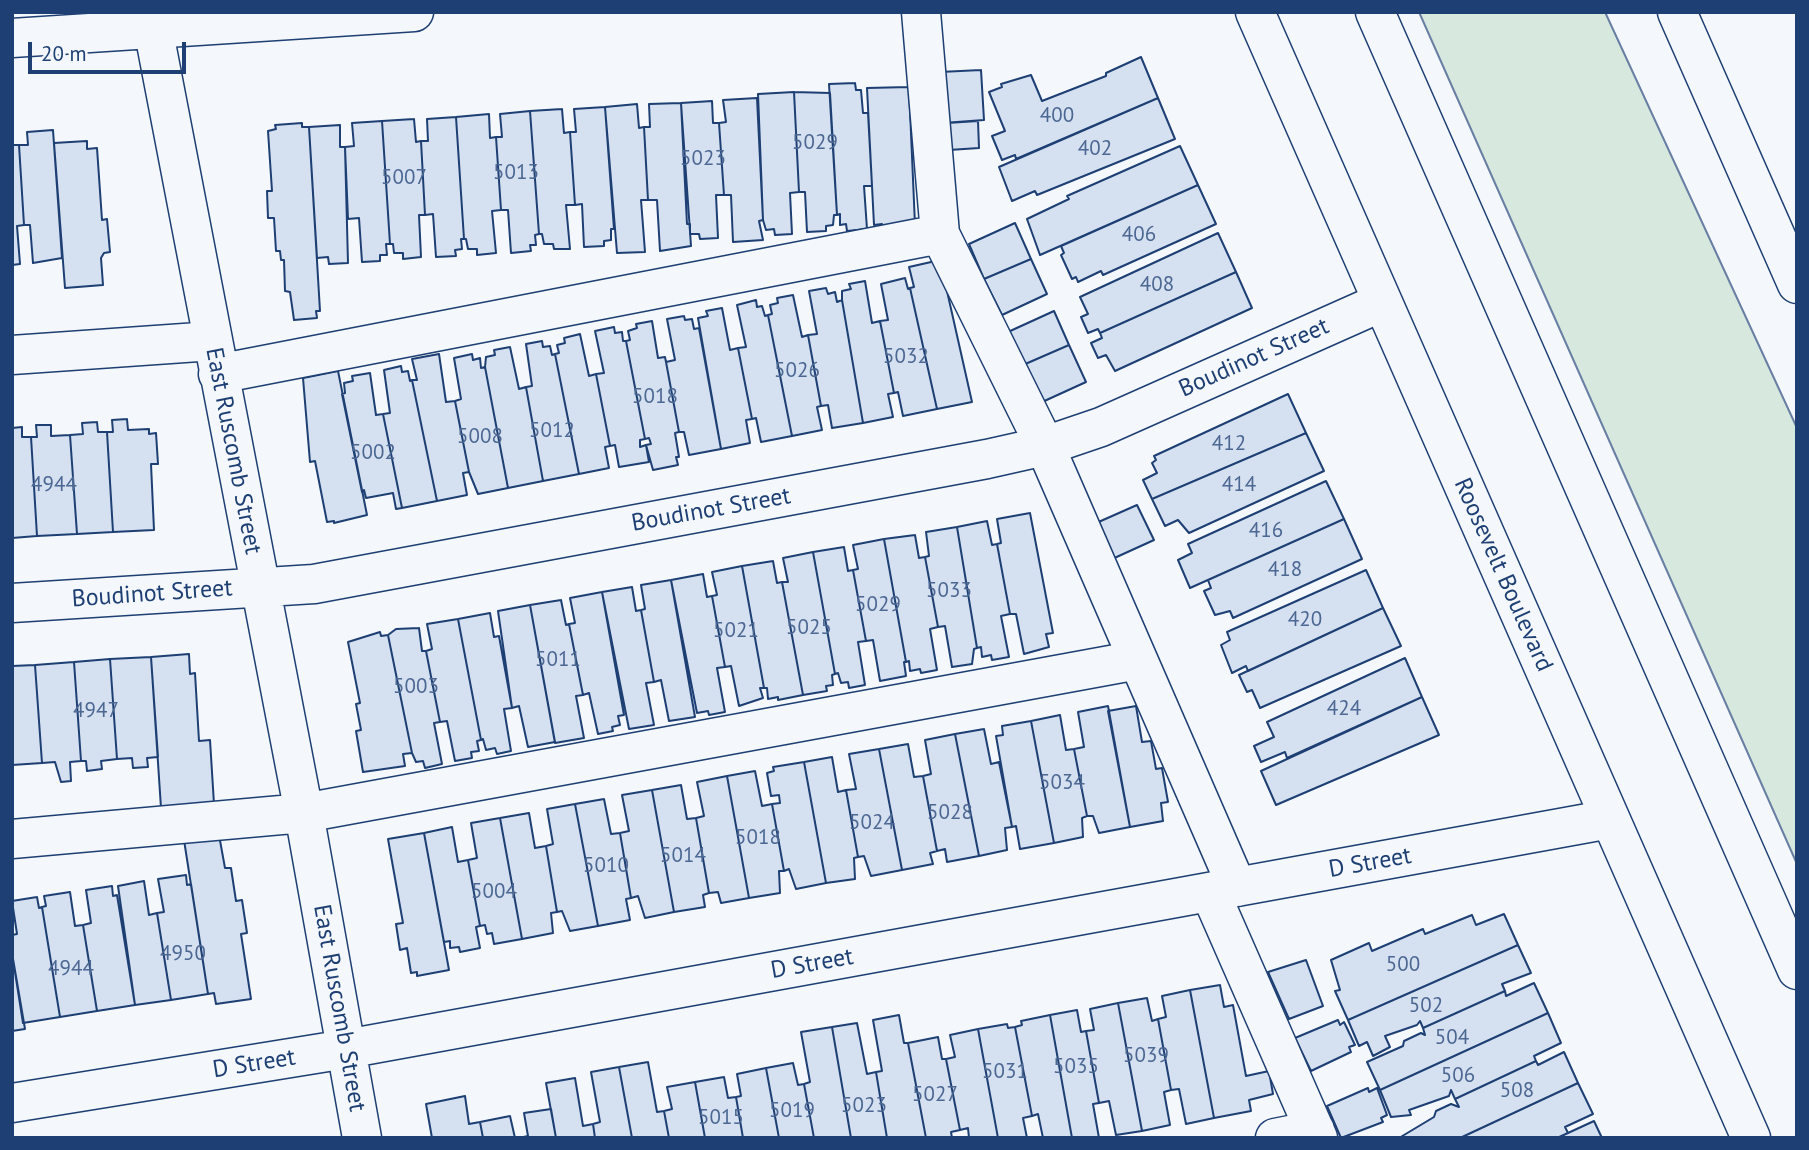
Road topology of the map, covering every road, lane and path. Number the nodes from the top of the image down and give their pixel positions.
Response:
1 (414, 12) edge
2 (921, 12) edge
3 (1255, 12) edge
4 (1375, 12) edge
5 (1677, 12) edge
6 (152, 21) edge
7 (12, 38) edge
8 (940, 234) junction
9 (1797, 284) edge
10 (1382, 302) junction
11 (12, 355) edge
12 (216, 357) junction
13 (1045, 446) junction
14 (259, 588) junction
15 (12, 603) edge
16 (1138, 660) junction
17 (304, 813) junction
18 (1610, 818) junction
19 (12, 839) edge
20 (1224, 889) junction
21 (1797, 970) edge
22 (346, 1049) junction
23 (12, 1103) edge
24 (1317, 1134) edge
25 (362, 1138) edge
26 (1275, 1138) edge
27 (1751, 1138) edge

1 - 6 main road
2 - 8 main road
3 - 10 main road, Roosevelt Boulevard
4 - 21 main road
5 - 9 main road
6 - 7 main road
6 - 12 main road, East Ruscomb Street
8 - 12 main road
8 - 13 main road
10 - 13 main road, Boudinot Street
10 - 18 main road, Roosevelt Boulevard
11 - 12 main road
12 - 14 main road, East Ruscomb Street
13 - 14 main road, Boudinot Street
13 - 16 main road
14 - 15 main road, Boudinot Street
14 - 17 main road, East Ruscomb Street
16 - 17 main road
16 - 20 main road
17 - 19 main road
17 - 22 main road, East Ruscomb Street
18 - 20 main road, D Street
18 - 27 main road, Roosevelt Boulevard
20 - 22 main road, D Street
20 - 24 main road
22 - 23 main road, D Street
22 - 25 main road, East Ruscomb Street
24 - 26 main road

